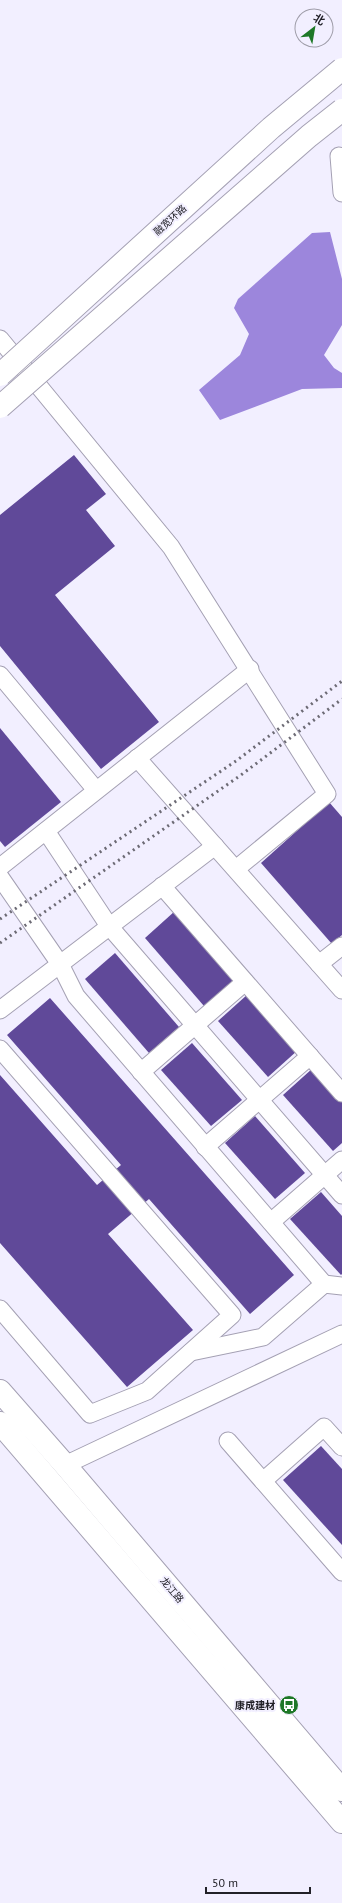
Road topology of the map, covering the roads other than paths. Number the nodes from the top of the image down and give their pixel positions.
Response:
1 (342, 69) edge
2 (342, 110) edge
3 (338, 156) dead end
4 (342, 193) edge
5 (0, 339) edge
6 (0, 375) edge
7 (0, 407) edge
8 (250, 670) junction
9 (0, 675) edge
10 (137, 758) junction
11 (96, 790) junction
12 (46, 831) junction
13 (215, 846) junction
14 (0, 867) edge
15 (236, 869) junction
16 (0, 877) edge
17 (162, 886) junction
18 (109, 926) junction
19 (342, 946) edge
20 (60, 964) junction
21 (319, 964) junction
22 (246, 982) junction
23 (342, 990) edge
24 (2, 1005) edge
25 (196, 1026) junction
26 (0, 1049) edge
27 (310, 1056) junction
28 (142, 1072) junction
29 (342, 1093) edge
30 (260, 1100) junction
31 (206, 1146) junction
32 (342, 1160) edge
33 (325, 1175) junction
34 (342, 1195) edge
35 (271, 1222) junction
36 (324, 1284) junction
37 (342, 1286) edge
38 (0, 1309) edge
39 (342, 1334) edge
40 (190, 1352) junction
41 (0, 1391) edge
42 (0, 1423) edge
43 (228, 1441) dead end
44 (342, 1447) edge
45 (65, 1465) junction
46 (262, 1482) junction
47 (342, 1572) edge
48 (342, 1790) edge
49 (342, 1822) edge

1 - 6 main road, 融宽环路, bridge
2 - 7 main road, bridge
3 - 4 street
5 - 8 street
8 - 10 street
8 - 15 street
9 - 11 street
10 - 11 street
10 - 13 street
11 - 12 street
12 - 14 street
12 - 18 street
13 - 15 street
13 - 17 street
15 - 21 street
16 - 20 street
17 - 18 street
17 - 22 street
18 - 20 street
18 - 25 street
19 - 21 street
20 - 24 street
20 - 28 street
21 - 23 street
22 - 25 street
22 - 27 street
25 - 28 street
25 - 30 street
26 - 40 street
27 - 29 street
27 - 30 street
28 - 31 street
30 - 31 street
30 - 33 street
31 - 35 street
32 - 33 street
33 - 34 street
33 - 35 street
35 - 36 street
36 - 37 street
36 - 40 street
38 - 40 street
39 - 45 street
41 - 45 main road, 龙江路
42 - 49 main road
43 - 46 street
44 - 46 street
45 - 48 main road, 龙江路
46 - 47 street

